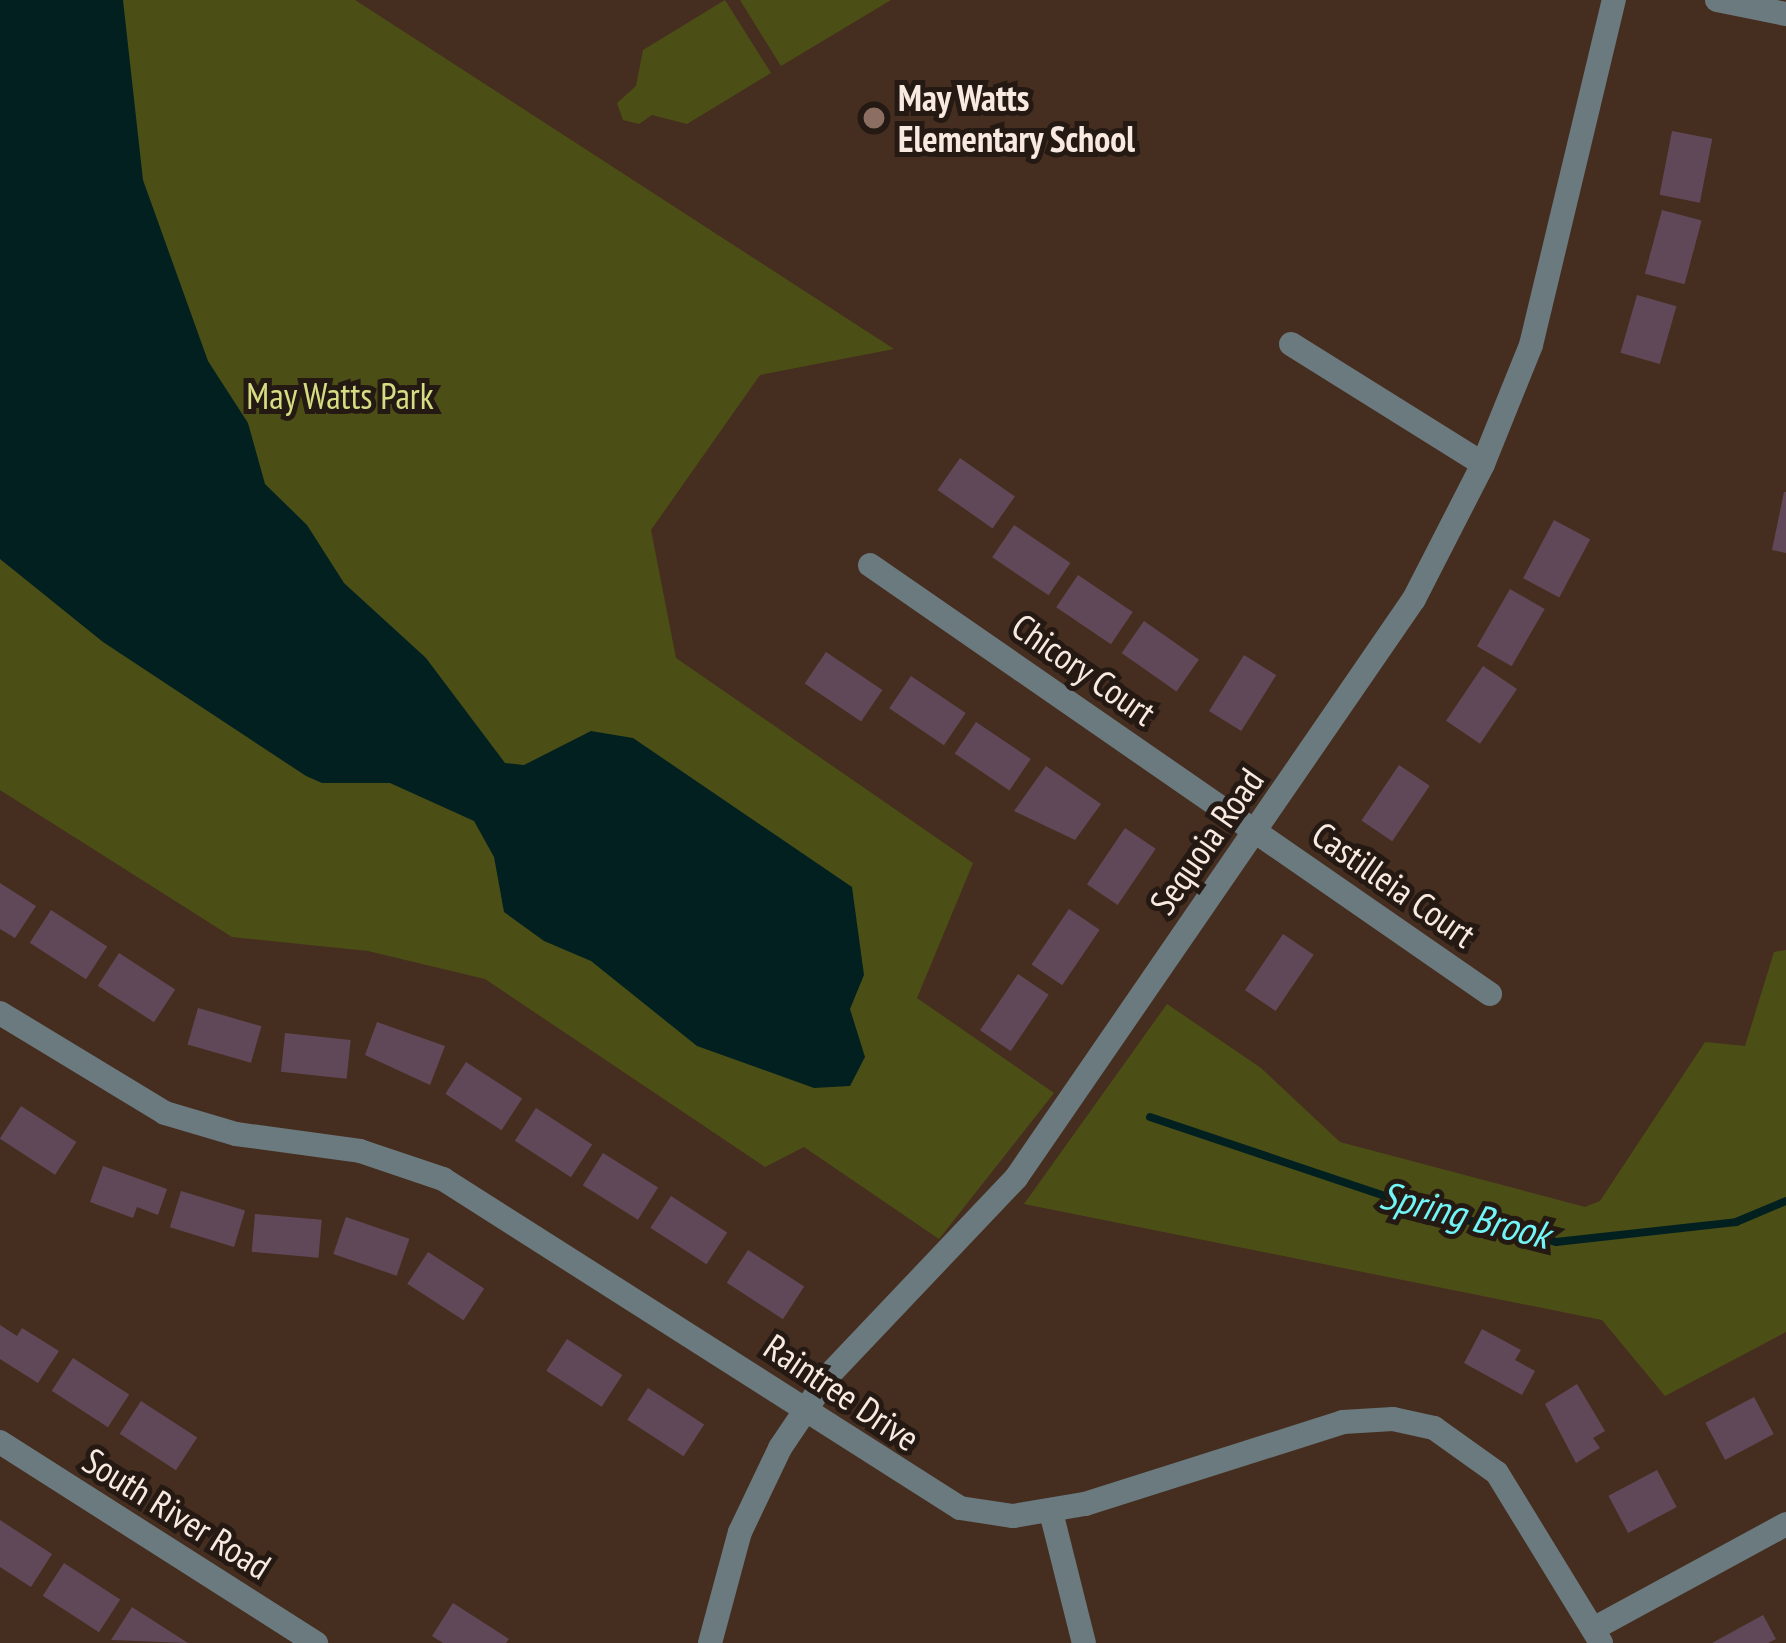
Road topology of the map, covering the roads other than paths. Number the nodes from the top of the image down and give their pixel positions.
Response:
1 (1614, 0) edge
2 (1717, 0) edge
3 (1786, 14) edge
4 (1291, 344) dead end
5 (1484, 464) junction
6 (870, 565) dead end
7 (1257, 832) junction
8 (1490, 994) dead end
9 (0, 1013) edge
10 (806, 1410) junction
11 (0, 1442) edge
12 (1052, 1512) junction
13 (1786, 1524) edge
14 (1597, 1636) edge
15 (316, 1643) edge
16 (710, 1643) edge
17 (1084, 1643) edge

1 - 5 street, Sequoia Road
2 - 3 street
4 - 5 street
5 - 7 street, Sequoia Road
6 - 7 street, Chicory Court
7 - 8 street, Castilleia Court
7 - 10 street, Sequoia Road
9 - 10 street, Raintree Drive
10 - 12 street, Raintree Drive
10 - 16 street, Sequoia Road
11 - 15 street, South River Road
12 - 14 street, Raintree Drive
12 - 17 street
13 - 14 street

